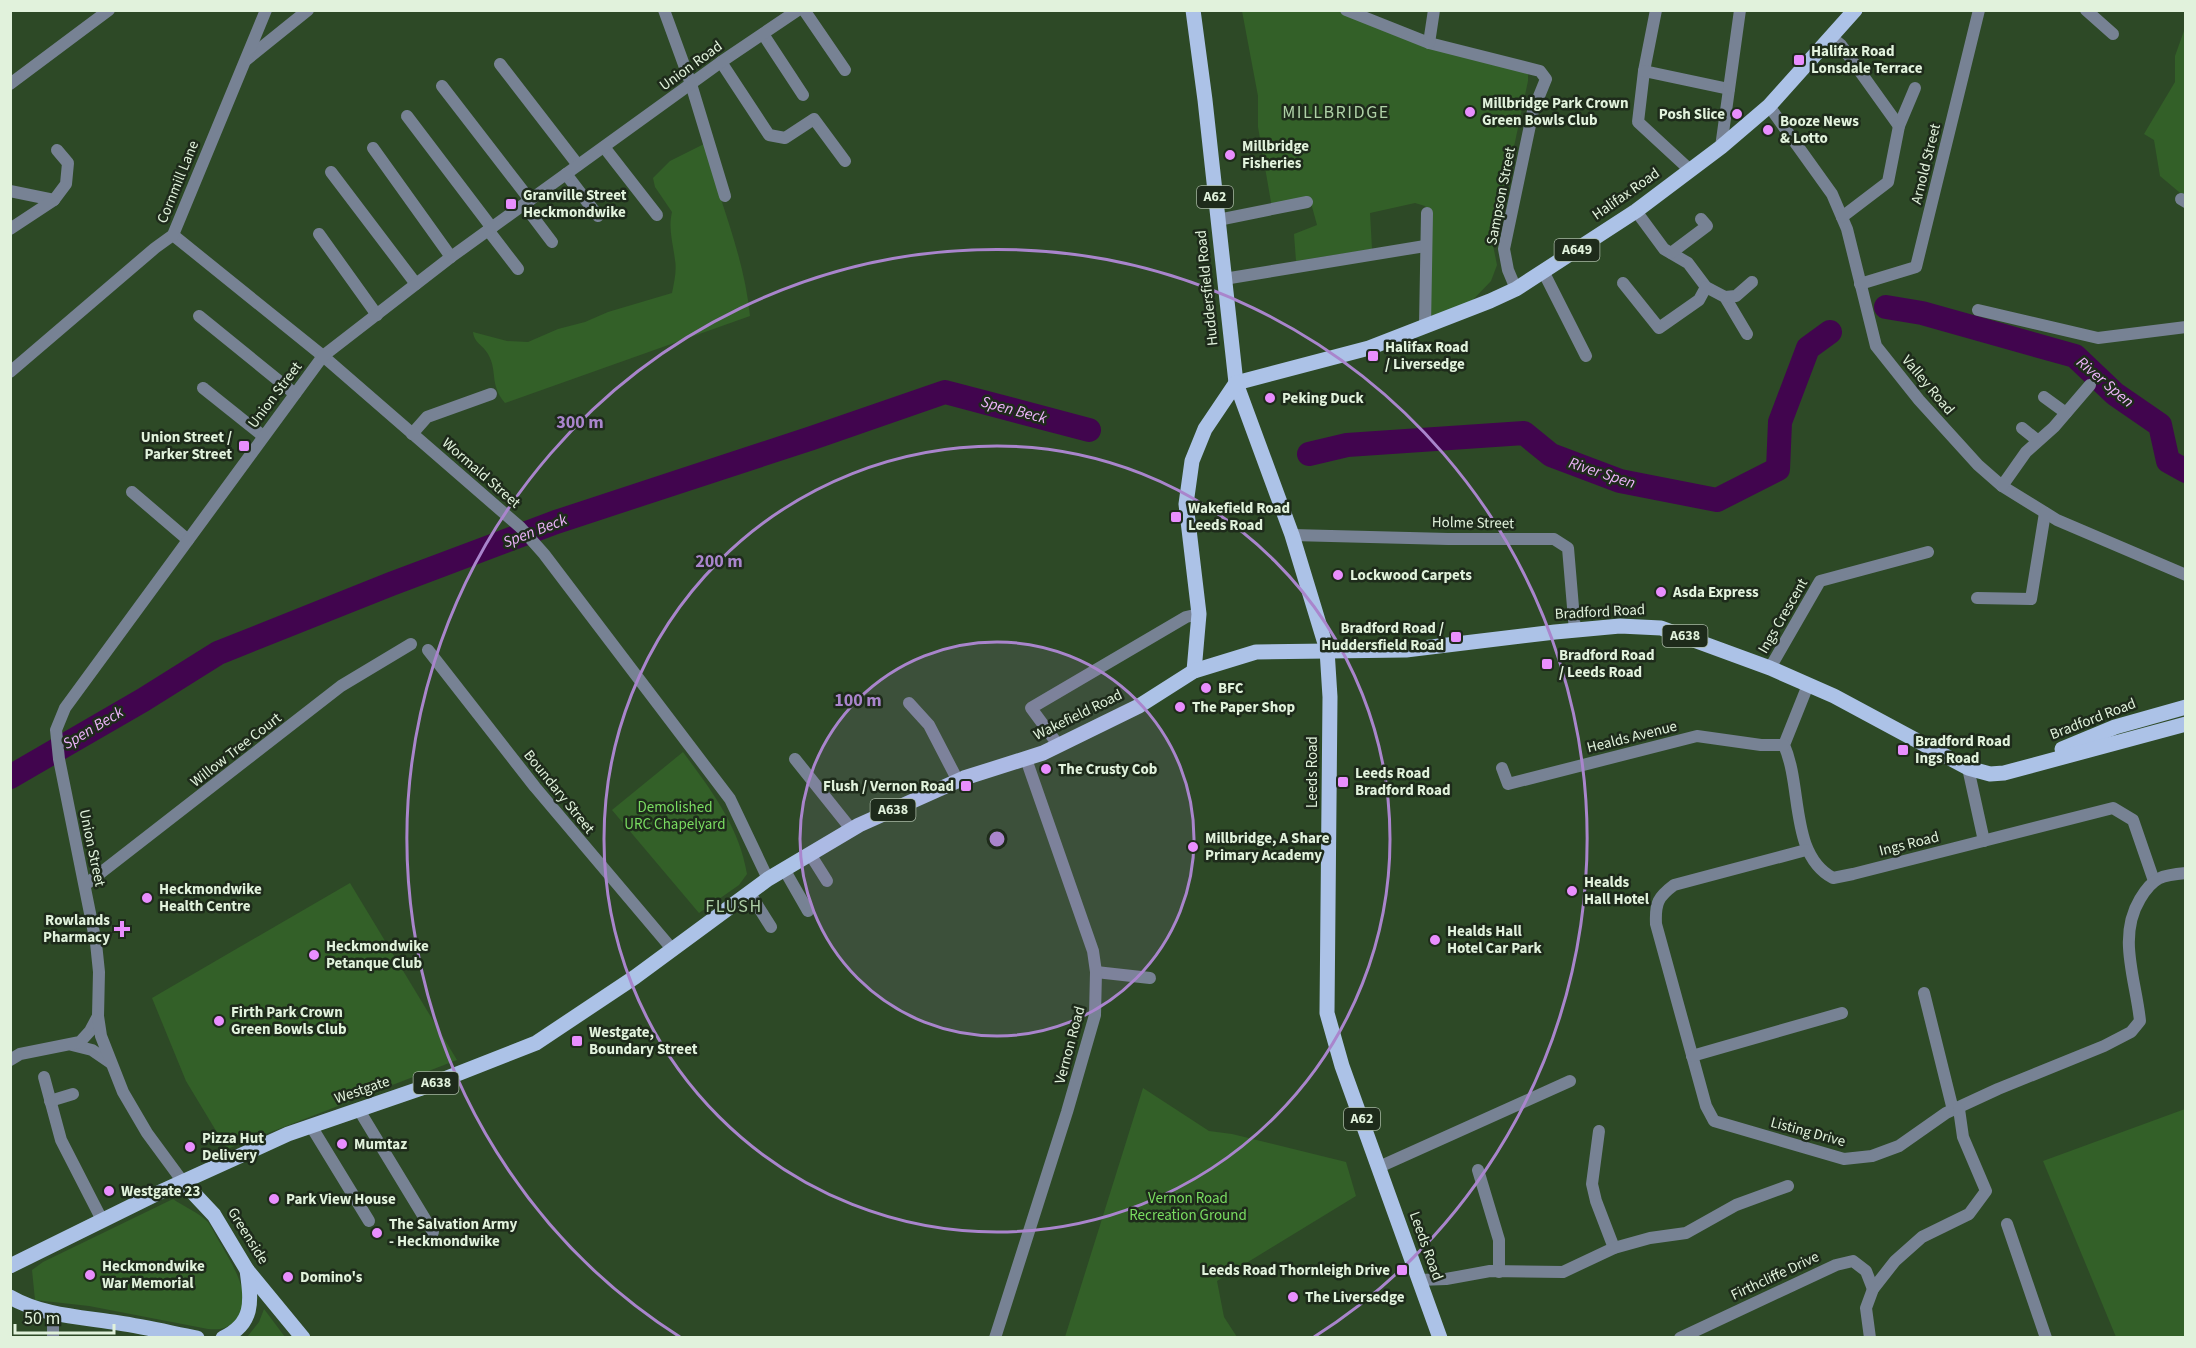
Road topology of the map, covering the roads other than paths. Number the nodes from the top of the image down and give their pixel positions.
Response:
1 (108, 10) edge
2 (266, 10) edge
3 (308, 10) edge
4 (798, 10) edge
5 (804, 10) edge
6 (1192, 10) edge
7 (1434, 10) edge
8 (1656, 10) edge
9 (1740, 10) edge
10 (1855, 10) edge
11 (1979, 10) edge
12 (2086, 10) edge
13 (665, 11) edge
14 (1352, 12) edge
15 (763, 34) junction
16 (2113, 34) dead end
17 (1832, 36) junction
18 (1429, 43) junction
19 (244, 60) junction
20 (721, 62) junction
21 (500, 64) dead end
22 (845, 70) dead end
23 (1644, 71) junction
24 (10, 84) edge
25 (691, 84) junction
26 (442, 86) dead end
27 (1915, 88) dead end
28 (1729, 89) junction
29 (803, 95) dead end
30 (1769, 106) junction
31 (407, 116) dead end
32 (1899, 126) junction
33 (373, 147) dead end
34 (604, 147) junction
35 (1721, 147) junction
36 (57, 150) dead end
37 (845, 161) dead end
38 (578, 165) junction
39 (1690, 170) junction
40 (331, 172) dead end
41 (566, 174) junction
42 (10, 191) edge
43 (725, 196) dead end
44 (54, 201) junction
45 (1307, 202) dead end
46 (527, 203) junction
47 (1636, 211) junction
48 (1427, 213) dead end
49 (657, 215) dead end
50 (598, 216) dead end
51 (1842, 217) junction
52 (1701, 219) dead end
53 (1218, 220) junction
54 (10, 229) edge
55 (490, 229) junction
56 (318, 234) dead end
57 (173, 235) junction
58 (552, 242) dead end
59 (1425, 246) junction
60 (1671, 253) junction
61 (451, 256) junction
62 (518, 269) dead end
63 (1543, 272) junction
64 (1224, 279) junction
65 (1752, 282) dead end
66 (1623, 283) dead end
67 (416, 284) junction
68 (1860, 284) junction
69 (1706, 287) junction
70 (1516, 289) junction
71 (1725, 297) junction
72 (1978, 310) dead end
73 (377, 315) junction
74 (200, 316) dead end
75 (1425, 326) junction
76 (2186, 327) edge
77 (1747, 334) dead end
78 (323, 356) junction
79 (1586, 356) dead end
80 (10, 372) edge
81 (1236, 383) junction
82 (2090, 385) dead end
83 (203, 388) dead end
84 (295, 394) junction
85 (491, 394) dead end
86 (2044, 397) dead end
87 (2066, 413) junction
88 (2022, 428) dead end
89 (412, 434) junction
90 (263, 436) junction
91 (2037, 440) junction
92 (2002, 486) junction
93 (132, 492) dead end
94 (2045, 513) junction
95 (1292, 534) junction
96 (188, 540) junction
97 (1928, 552) dead end
98 (2186, 575) edge
99 (1979, 585) dead end
100 (1199, 614) junction
101 (1575, 631) junction
102 (411, 644) dead end
103 (428, 650) dead end
104 (1328, 650) junction
105 (1770, 668) junction
106 (1194, 671) junction
107 (1808, 685) junction
108 (909, 703) dead end
109 (2186, 707) edge
110 (2186, 724) edge
111 (1784, 745) junction
112 (1059, 746) junction
113 (795, 759) dead end
114 (1026, 759) junction
115 (1502, 768) dead end
116 (1968, 768) junction
117 (2014, 769) junction
118 (958, 781) junction
119 (851, 829) junction
120 (1984, 841) junction
121 (1806, 850) junction
122 (810, 854) junction
123 (784, 869) junction
124 (2186, 873) edge
125 (768, 879) junction
126 (827, 881) dead end
127 (2154, 881) junction
128 (85, 885) junction
129 (749, 892) junction
130 (808, 911) dead end
131 (709, 922) joint
132 (771, 927) dead end
133 (672, 949) junction
134 (1096, 972) junction
135 (1150, 978) dead end
136 (1924, 993) dead end
137 (1842, 1013) dead end
138 (98, 1016) junction
139 (70, 1044) junction
140 (1692, 1056) junction
141 (10, 1060) edge
142 (111, 1063) junction
143 (44, 1077) dead end
144 (1570, 1081) dead end
145 (73, 1094) dead end
146 (50, 1101) junction
147 (359, 1110) junction
148 (1956, 1110) junction
149 (311, 1126) junction
150 (1599, 1131) dead end
151 (1379, 1167) junction
152 (1478, 1170) dead end
153 (183, 1182) junction
154 (1788, 1186) dead end
155 (102, 1220) junction
156 (369, 1221) dead end
157 (2007, 1224) dead end
158 (433, 1232) dead end
159 (1614, 1248) junction
160 (10, 1266) edge
161 (247, 1270) junction
162 (1499, 1272) junction
163 (1419, 1280) junction
164 (1873, 1289) junction
165 (10, 1297) edge
166 (53, 1314) junction
167 (52, 1338) edge
168 (197, 1338) edge
169 (224, 1338) edge
170 (303, 1338) edge
171 (995, 1338) edge
172 (1440, 1338) edge
173 (1680, 1338) edge
174 (1870, 1338) edge
175 (2046, 1338) edge

1 - 24 street
2 - 19 street, Cornmill Lane
3 - 19 street
4 - 15 street, Union Road
5 - 22 street
6 - 53 main road, Huddersfield Road / A62
7 - 18 street
8 - 23 street
9 - 28 street
10 - 17 main road, Halifax Road / A649
11 - 68 street, Arnold Street
12 - 16 street
13 - 25 street
14 - 18 street
15 - 20 street, Union Road
15 - 29 street
17 - 30 main road, Halifax Road / A649
17 - 32 street
18 - 70 street, Sampson Street
19 - 57 street, Cornmill Lane
20 - 25 street, Union Road
20 - 37 street
21 - 38 street
23 - 28 street
23 - 39 street
25 - 34 street, Union Road
25 - 43 street
26 - 46 street
27 - 32 street
28 - 35 street
30 - 35 main road, Halifax Road / A649
30 - 51 street, Valley Road
31 - 55 street
32 - 51 street
33 - 61 street
34 - 38 street, Union Road
34 - 49 street
35 - 39 main road, Halifax Road / A649
36 - 44 street
38 - 41 street, Union Road
39 - 47 main road, Halifax Road / A649
40 - 67 street
41 - 46 street, Union Road
41 - 50 street
42 - 44 street
44 - 54 street
45 - 53 street
46 - 55 street, Union Road
46 - 58 street
47 - 60 street
47 - 63 main road, Halifax Road / A649
48 - 59 street
51 - 68 street, Valley Road
52 - 60 street
53 - 64 main road, Huddersfield Road / A62
55 - 61 street, Union Road
55 - 62 street
56 - 73 street
57 - 78 street, Wormald Street
57 - 80 street, Cornmill Lane
59 - 64 street
59 - 75 street
60 - 69 street
61 - 67 street, Union Road
63 - 70 main road, Halifax Road / A649
63 - 79 street
64 - 81 main road, Huddersfield Road / A62
65 - 71 street
66 - 69 street
67 - 73 street, Union Road
68 - 92 street, Valley Road
69 - 71 street
70 - 75 main road, Halifax Road / A649
71 - 77 street
72 - 76 street
73 - 78 street, Union Road
74 - 84 street
75 - 81 main road, Halifax Road / A649
78 - 84 street, Union Street
78 - 89 street, Wormald Street
81 - 95 main road, Leeds Road / A62
81 - 100 main road
82 - 87 street
83 - 90 street
84 - 90 street, Union Street
85 - 89 street
86 - 87 street
87 - 91 street
88 - 91 street
89 - 125 street, Wormald Street
90 - 96 street, Union Street
91 - 92 street
92 - 94 street, Valley Road
93 - 96 street
94 - 98 street, Valley Road
94 - 99 street
95 - 101 street, Holme Street
95 - 104 main road, Leeds Road / A62
96 - 128 street, Union Street
97 - 105 street, Ings Crescent
100 - 106 main road
100 - 112 street
101 - 104 main road, Bradford Road / A638
101 - 105 main road, Bradford Road / A638
102 - 128 street, Willow Tree Court
103 - 133 street, Boundary Street
104 - 106 main road, Bradford Road / A638
104 - 151 main road, Leeds Road / A62
105 - 107 main road, Bradford Road / A638
106 - 112 main road, Wakefield Road / A638
107 - 111 street
107 - 116 main road, Bradford Road / A638
108 - 118 street
109 - 117 main road, Bradford Road / A638
110 - 117 main road, Bradford Road / A638
111 - 115 street, Healds Avenue
111 - 121 street, Ings Road
112 - 114 main road, Wakefield Road / A638
113 - 119 street
114 - 118 main road, Wakefield Road / A638
114 - 134 street, Vernon Road
116 - 117 main road, Bradford Road / A638
116 - 120 street
118 - 119 main road, Wakefield Road / A638
119 - 122 main road, Wakefield Road / A638
120 - 121 street, Ings Road
120 - 127 street, Ings Road
121 - 140 street, Listing Drive
122 - 123 main road, Wakefield Road / A638
122 - 126 street
123 - 125 main road, Wakefield Road / A638
123 - 130 street
124 - 127 street
125 - 129 main road, Wakefield Road / A638
127 - 148 street, Listing Drive
128 - 138 street, Union Street
129 - 131 main road, Wakefield Road / A638
129 - 132 street
131 - 133 main road, Westgate / A638
133 - 147 main road, Westgate / A638
134 - 135 street
134 - 171 street, Vernon Road
136 - 148 street
137 - 140 street
138 - 139 street
138 - 142 street, Union Street
139 - 141 street
139 - 142 street
140 - 148 street, Listing Drive
142 - 153 street, Union Street
143 - 146 street
144 - 151 street
145 - 146 street
146 - 155 street
147 - 149 main road, Westgate / A638
147 - 158 street
148 - 164 street
149 - 153 main road, Westgate / A638
149 - 156 street
150 - 159 street
151 - 163 main road, Leeds Road / A62
152 - 162 street
153 - 155 main road, Westgate / A638
153 - 161 main road, Greenside
154 - 159 street
155 - 160 main road, Westgate / A638
157 - 175 street
159 - 162 street
161 - 169 main road
161 - 170 main road, Greenside
162 - 163 street
163 - 172 main road, Leeds Road / A62
164 - 173 street, Firthcliffe Drive
164 - 174 street
165 - 166 main road
166 - 167 street
166 - 168 main road

